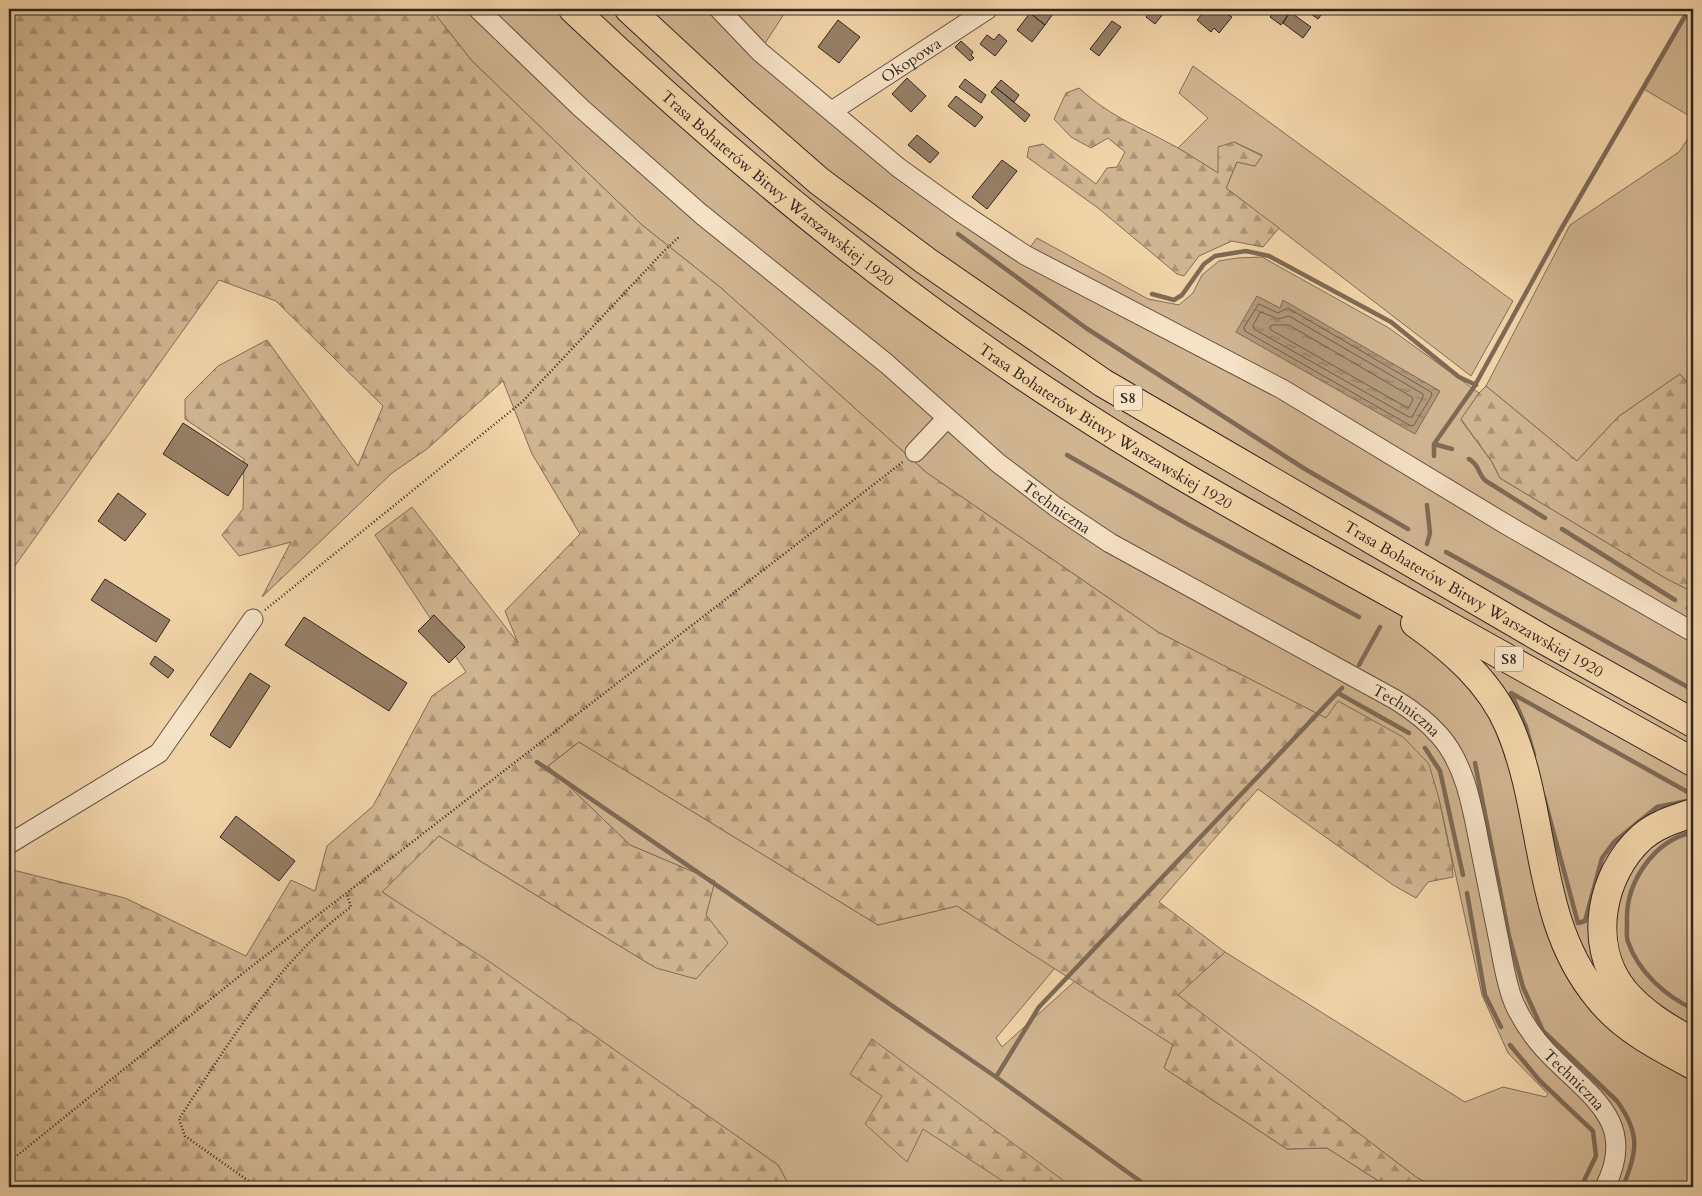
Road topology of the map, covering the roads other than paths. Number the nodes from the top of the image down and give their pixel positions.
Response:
1 (478, 9) edge
2 (573, 9) edge
3 (629, 9) edge
4 (719, 9) edge
5 (988, 9) edge
6 (832, 111) junction
7 (947, 418) junction
8 (915, 452) road end
9 (1325, 558) junction
10 (253, 620) road end
11 (1693, 632) edge
12 (1693, 723) edge
13 (1693, 762) edge
14 (1693, 813) edge
15 (9, 844) edge
16 (1693, 1042) edge
17 (1693, 1065) edge
18 (1606, 1187) edge

1 - 7 street, Techniczna
2 - 9 highway, Trasa Bohaterów Bitwy Warszawskiej 1920 / S8
3 - 12 highway, Trasa Bohaterów Bitwy Warszawskiej 1920 / S8
4 - 6 street
5 - 6 street, Okopowa
6 - 11 street
7 - 8 street
7 - 18 street, Techniczna
9 - 13 highway, Trasa Bohaterów Bitwy Warszawskiej 1920 / S8
9 - 17 highway
10 - 15 street
14 - 16 highway

